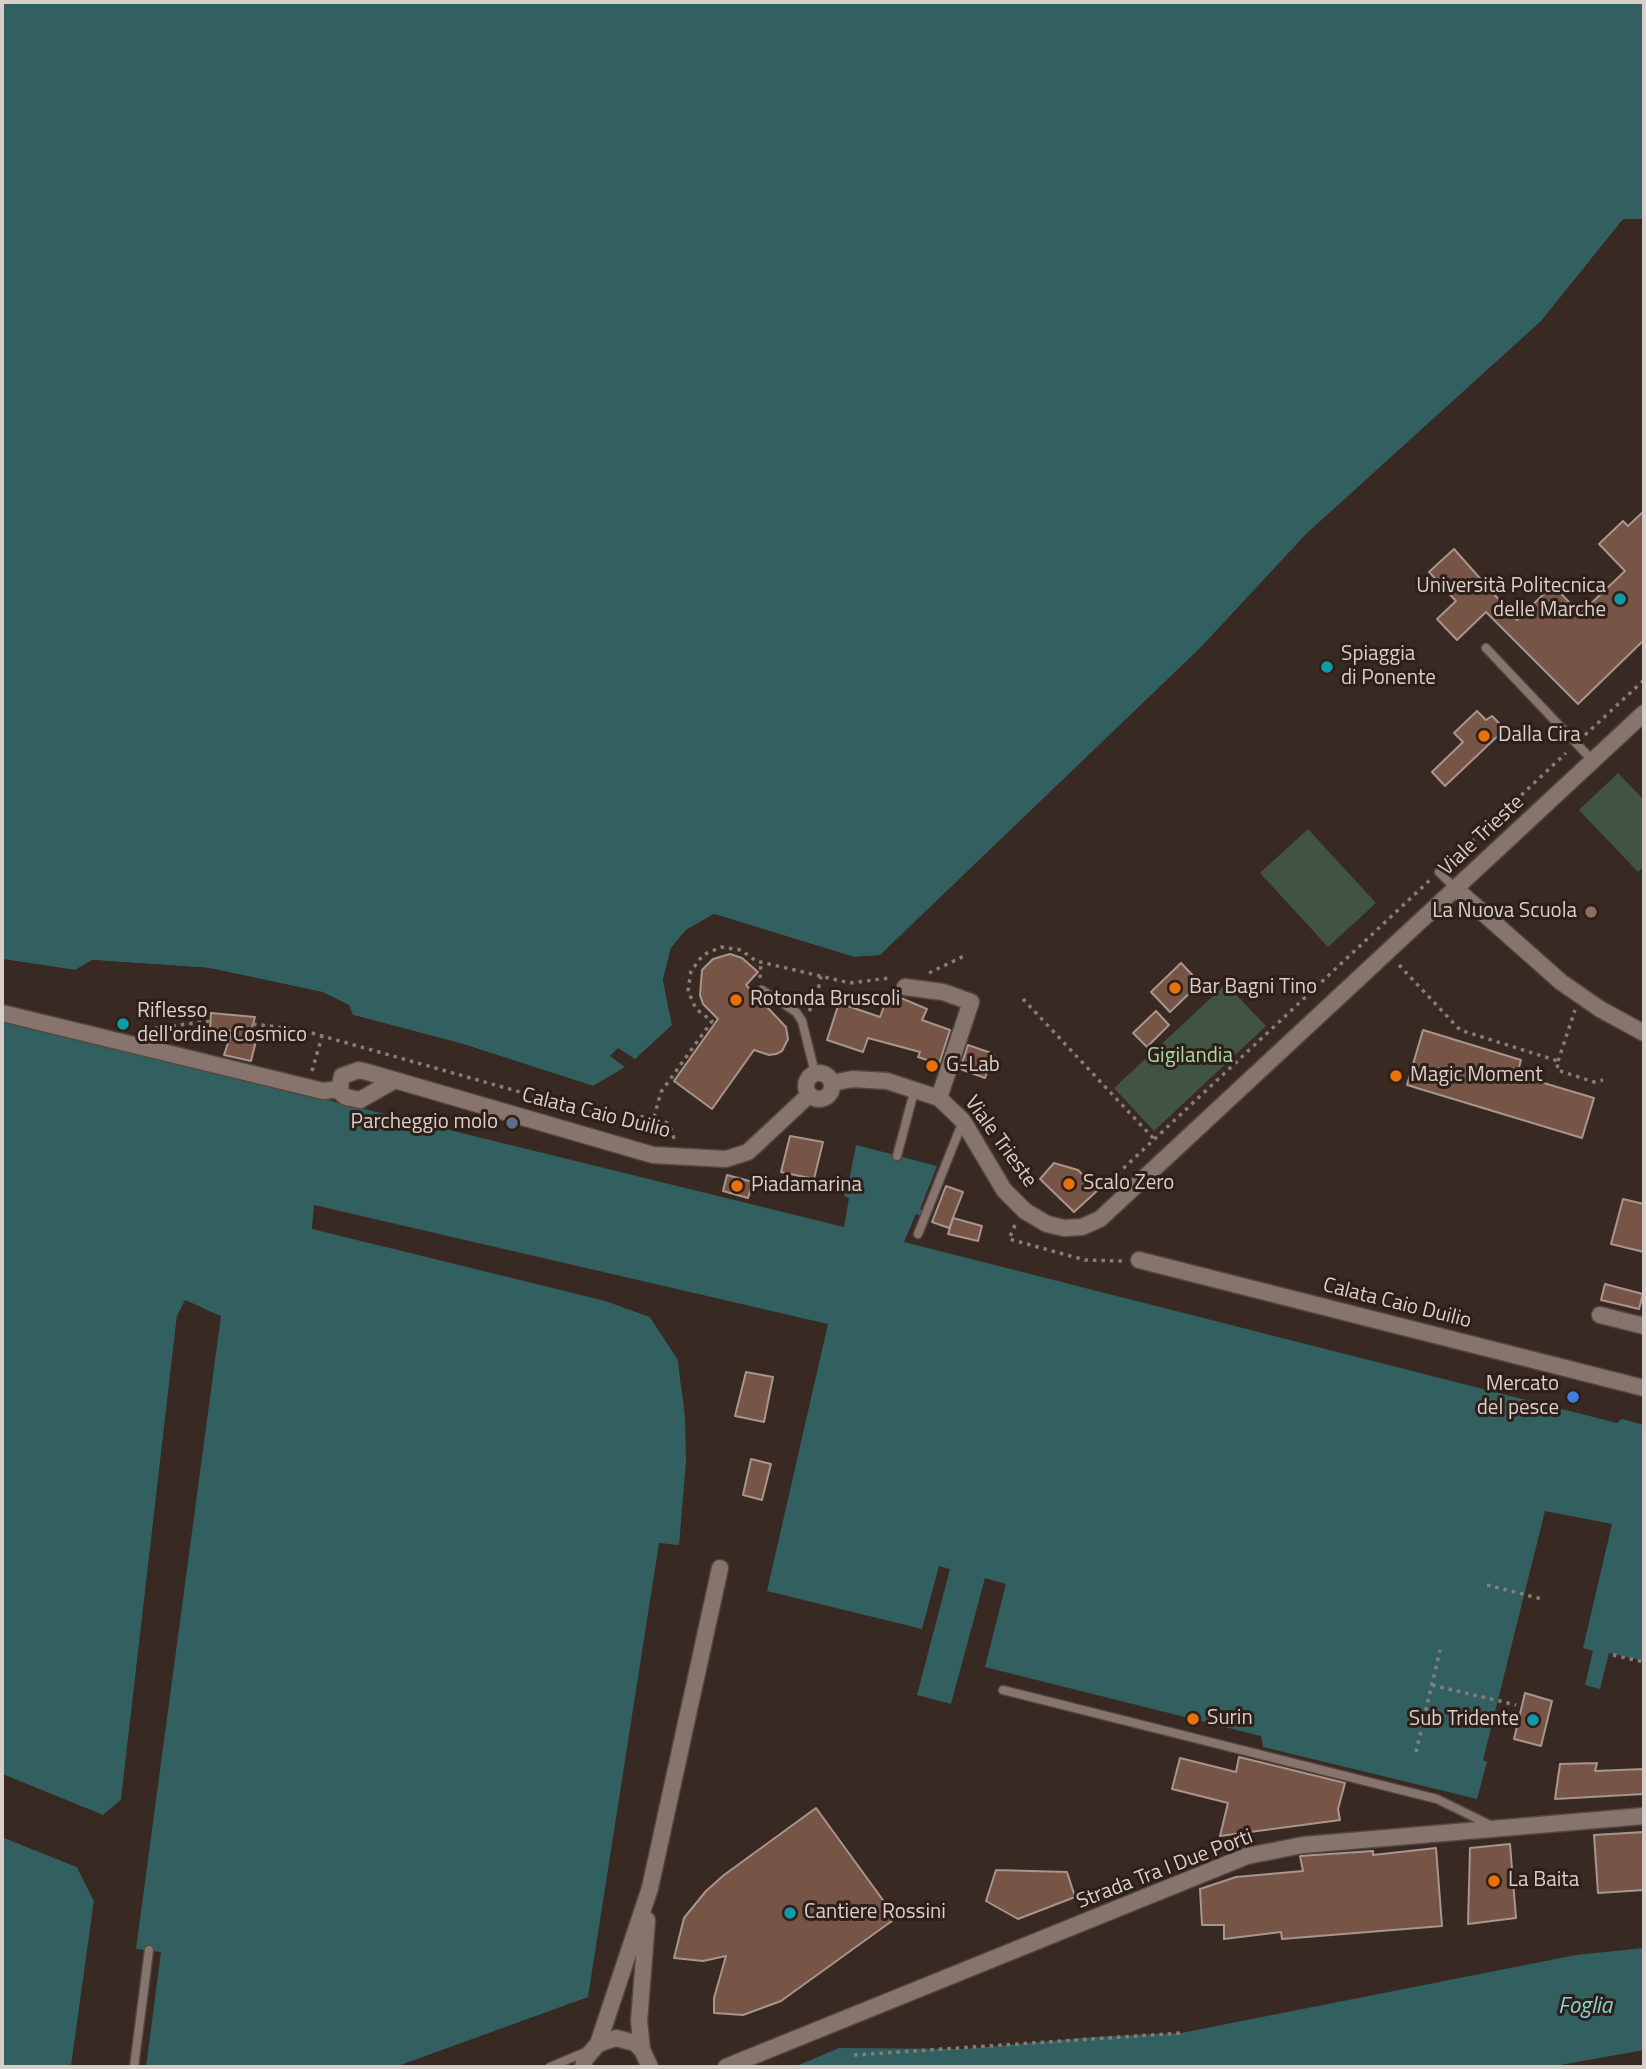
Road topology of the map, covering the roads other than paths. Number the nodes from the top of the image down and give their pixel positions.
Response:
1 (1486, 648) dead end
2 (1644, 713) edge
3 (1593, 761) junction
4 (1439, 872) road end
5 (1455, 889) junction
6 (905, 987) dead end
7 (762, 990) dead end
8 (2, 1013) edge
9 (1644, 1033) edge
10 (815, 1073) junction
11 (395, 1080) junction
12 (832, 1083) junction
13 (915, 1088) junction
14 (340, 1089) junction
15 (809, 1095) junction
16 (939, 1098) junction
17 (963, 1121) junction
18 (897, 1156) dead end
19 (918, 1234) dead end
20 (1139, 1261) road end
21 (1600, 1315) dead end
22 (1644, 1326) edge
23 (1644, 1388) edge
24 (720, 1567) dead end
25 (1003, 1690) dead end
26 (1644, 1816) edge
27 (1493, 1826) junction
28 (650, 1888) junction
29 (149, 1950) dead end
30 (594, 2047) junction
31 (646, 2058) edge
32 (134, 2067) edge
33 (550, 2067) edge
34 (583, 2067) edge
35 (663, 2067) edge
36 (726, 2067) edge

1 - 3 lane
2 - 3 street, Viale Trieste
3 - 5 street, Viale Trieste
4 - 5 lane
5 - 9 street
5 - 17 street, Viale Trieste
6 - 16 street
7 - 10 lane
8 - 14 street
10 - 12 street
10 - 15 street
11 - 14 street
11 - 14 street, Calata Caio Duilio
11 - 15 street, Calata Caio Duilio
12 - 13 street, Viale Trieste
12 - 15 street, Viale Trieste
13 - 16 street, Viale Trieste
13 - 18 lane
16 - 17 street, Viale Trieste
17 - 19 lane
20 - 23 street, Calata Caio Duilio
21 - 22 street
24 - 28 street
25 - 27 lane
26 - 27 street, Strada Tra I Due Porti
27 - 36 street, Strada Tra I Due Porti
28 - 30 street
28 - 31 street
29 - 32 lane
30 - 31 street
30 - 33 lane
30 - 34 street
31 - 35 street

